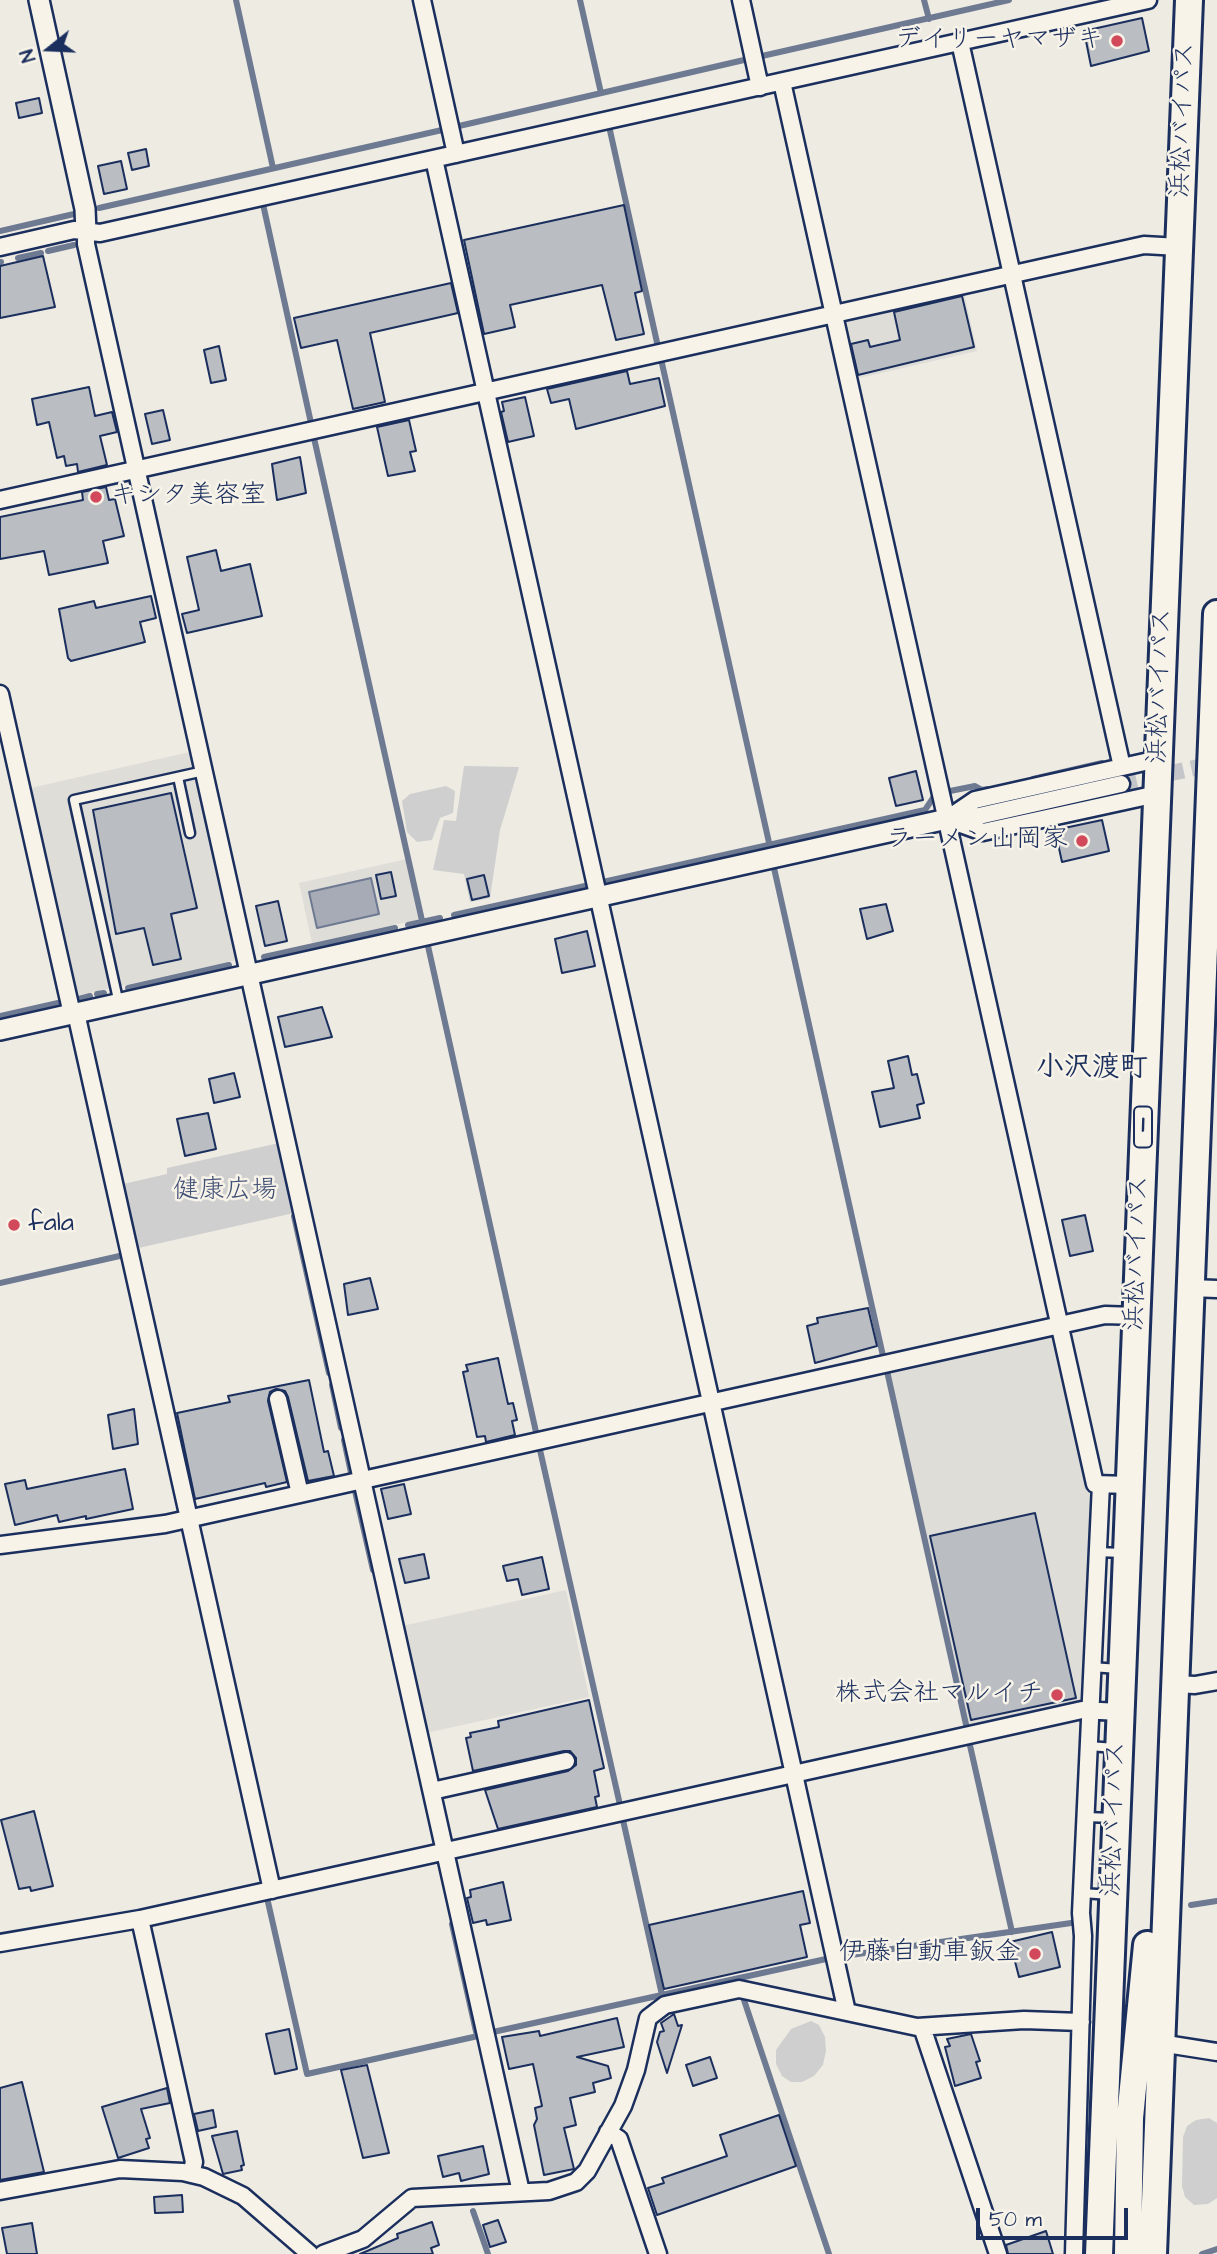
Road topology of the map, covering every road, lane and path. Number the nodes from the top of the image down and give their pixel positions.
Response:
1 (39, 0) edge
2 (422, 0) edge
3 (741, 0) edge
4 (1149, 0) edge
5 (1189, 0) edge
6 (1109, 4) edge
7 (960, 42) junction
8 (782, 82) junction
9 (760, 87) junction
10 (456, 154) junction
11 (434, 159) junction
12 (86, 232) junction
13 (0, 247) edge
14 (1179, 247) junction
15 (1012, 275) junction
16 (834, 314) junction
17 (486, 392) junction
18 (136, 469) junction
19 (0, 500) edge
20 (1217, 614) edge
21 (0, 694) edge
22 (1214, 746) edge
23 (1158, 759) junction
24 (1122, 767) junction
25 (204, 771) junction
26 (178, 777) junction
27 (1214, 780) edge
28 (1121, 784) tunnel mouth
29 (1157, 793) junction
30 (947, 819) junction
31 (190, 833) dead end
32 (598, 897) junction
33 (249, 975) junction
34 (119, 1004) junction
35 (74, 1014) junction
36 (0, 1030) edge
37 (1190, 1288) junction
38 (1217, 1289) edge
39 (1136, 1316) junction
40 (1060, 1325) junction
41 (278, 1399) dead end
42 (711, 1403) junction
43 (362, 1480) junction
44 (1101, 1484) junction
45 (1129, 1485) junction
46 (300, 1494) junction
47 (189, 1518) junction
48 (0, 1545) edge
49 (1096, 1552) junction
50 (1126, 1553) junction
51 (1091, 1667) junction
52 (1121, 1669) junction
53 (1217, 1681) edge
54 (1174, 1685) junction
55 (1089, 1710) junction
56 (1119, 1712) junction
57 (1172, 1731) junction
58 (1088, 1746) junction
59 (1118, 1748) junction
60 (566, 1761) dead end
61 (794, 1774) junction
62 (432, 1791) junction
63 (1085, 1816) junction
64 (1115, 1818) junction
65 (445, 1852) junction
66 (272, 1890) junction
67 (1082, 1894) junction
68 (1112, 1895) junction
69 (140, 1919) junction
70 (0, 1943) edge
71 (847, 2012) junction
72 (1081, 2022) junction
73 (922, 2027) junction
74 (1160, 2043) junction
75 (1217, 2052) edge
76 (608, 2132) junction
77 (191, 2174) junction
78 (0, 2191) edge
79 (521, 2192) junction
80 (310, 2254) edge
81 (323, 2254) edge
82 (658, 2254) edge
83 (998, 2254) edge
84 (1074, 2254) edge
85 (1100, 2254) edge
86 (1128, 2254) edge
87 (1153, 2254) edge

1 - 12 street
2 - 10 street
3 - 9 street
4 - 6 street
5 - 14 highway, 浜松バイパス / 1
6 - 7 street
7 - 8 street
7 - 15 street
8 - 9 street
8 - 16 street
9 - 10 street
10 - 11 street
11 - 12 street
11 - 17 street
12 - 13 street
12 - 18 street
14 - 15 street
14 - 23 highway, 浜松バイパス / 1
15 - 16 street
15 - 24 street
16 - 17 street
16 - 30 street
17 - 18 street
17 - 32 street
18 - 19 street
18 - 25 street
20 - 22 highway, 浜松バイパス
21 - 35 street
22 - 27 highway, 浜松バイパス
23 - 24 street
23 - 29 highway, 浜松バイパス / 1
24 - 30 street
25 - 26 lane
25 - 33 street
26 - 31 lane
26 - 34 lane
27 - 37 highway, 浜松バイパス
28 - 30 street
29 - 30 street
29 - 39 highway, 浜松バイパス / 1
30 - 32 street
30 - 40 street
32 - 33 street
32 - 42 street
33 - 34 street
33 - 43 street
34 - 35 street
35 - 36 street
35 - 47 street
37 - 38 street
37 - 54 highway, 浜松バイパス
39 - 40 street
39 - 45 highway, 浜松バイパス / 1
40 - 42 street
40 - 44 street
41 - 46 street
42 - 43 street
42 - 61 street
43 - 46 street
43 - 62 street
44 - 45 street
44 - 49 street
45 - 50 highway, 浜松バイパス / 1
46 - 47 street
47 - 48 street
47 - 66 street
49 - 50 lane
49 - 51 street
50 - 52 highway, 浜松バイパス / 1
51 - 52 lane
51 - 55 street
52 - 56 highway, 浜松バイパス / 1
53 - 54 street
54 - 57 highway, 浜松バイパス
55 - 56 street
55 - 58 street
55 - 61 street
56 - 59 highway, 浜松バイパス / 1
57 - 74 highway, 浜松バイパス
57 - 86 highway
58 - 59 lane
58 - 63 street
59 - 64 highway, 浜松バイパス / 1
60 - 62 street
61 - 65 street
61 - 71 street
62 - 65 street
63 - 64 lane
63 - 67 street
64 - 68 highway, 浜松バイパス / 1
65 - 66 street
65 - 79 street
66 - 69 street
67 - 68 lane
67 - 72 street
68 - 85 highway, 浜松バイパス / 1
69 - 70 street
69 - 77 street
71 - 73 street
71 - 76 street
72 - 73 street
72 - 84 street
73 - 83 street
74 - 75 street
74 - 87 highway, 浜松バイパス
76 - 79 street
76 - 82 street
77 - 78 street
77 - 80 street
79 - 81 street

